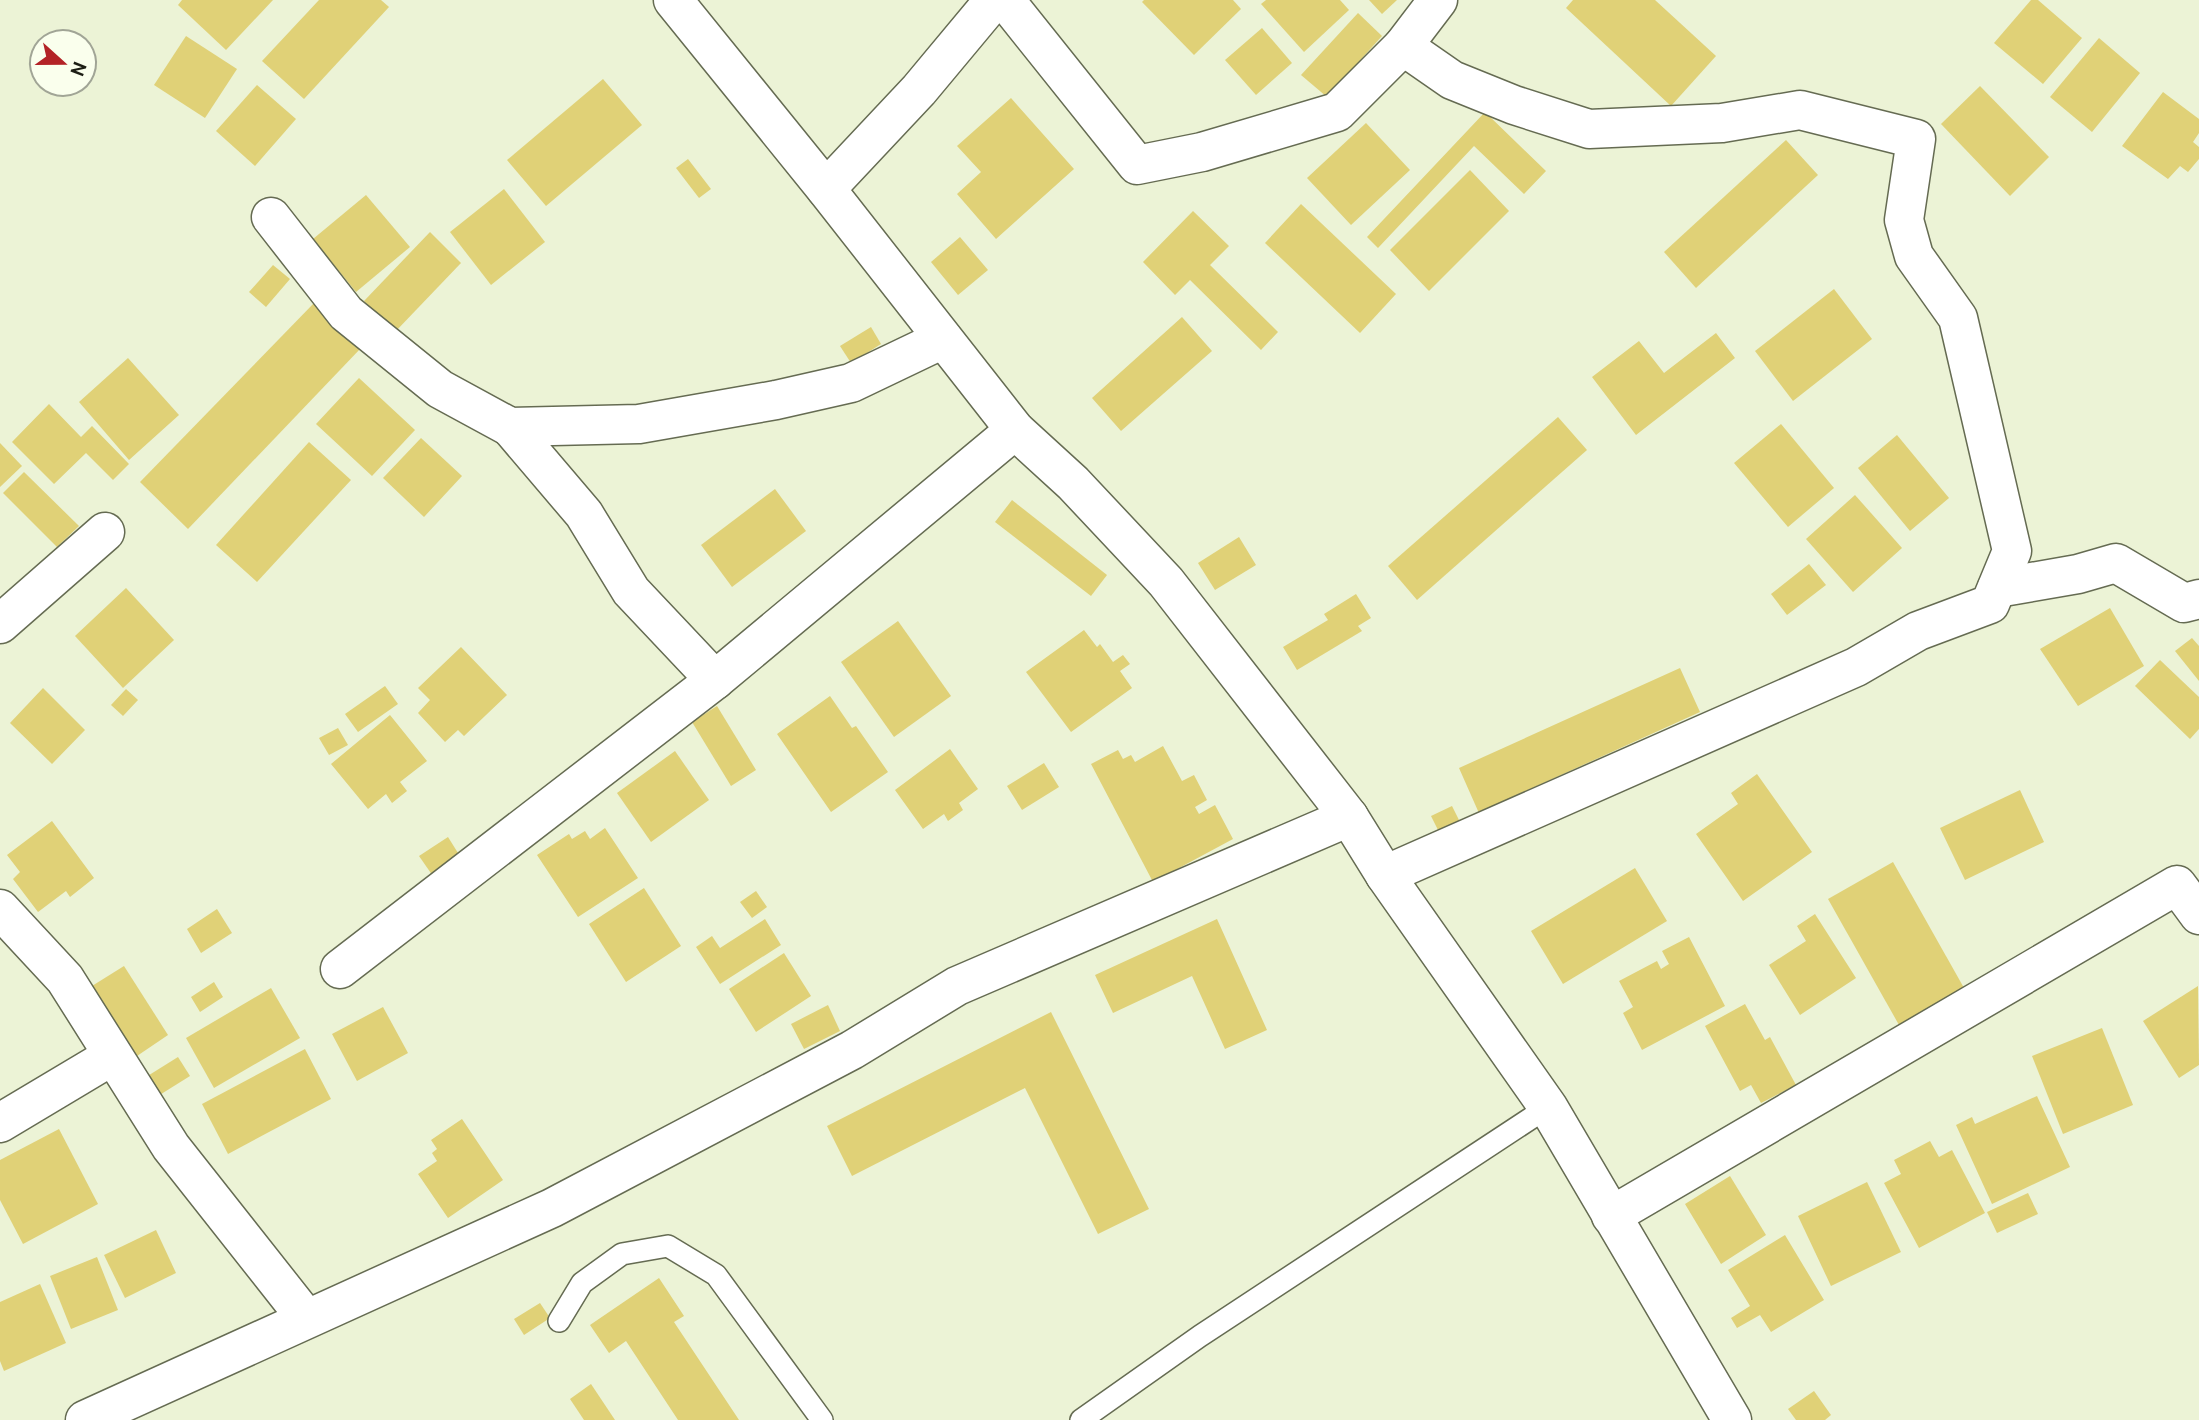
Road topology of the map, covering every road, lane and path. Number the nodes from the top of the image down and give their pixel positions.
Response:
1 (673, 0) edge
2 (994, 0) edge
3 (1005, 0) edge
4 (1438, 0) edge
5 (1403, 46) junction
6 (826, 189) junction
7 (271, 217) dead end
8 (943, 339) junction
9 (510, 427) junction
10 (1015, 430) junction
11 (106, 532) dead end
12 (1997, 588) junction
13 (2199, 599) edge
14 (0, 624) edge
15 (715, 680) junction
16 (1349, 817) junction
17 (1385, 875) junction
18 (0, 909) edge
19 (2199, 915) edge
20 (340, 969) dead end
21 (112, 1055) junction
22 (1548, 1107) junction
23 (0, 1123) edge
24 (1611, 1216) junction
25 (306, 1318) junction
26 (559, 1321) dead end
27 (85, 1420) edge
28 (822, 1420) edge
29 (1081, 1420) edge
30 (1732, 1420) edge

1 - 6 street
2 - 6 street
3 - 5 street
4 - 5 street
5 - 12 street
6 - 8 street
7 - 9 street
8 - 9 street
8 - 10 street
9 - 15 street
10 - 15 street
10 - 16 street
11 - 14 street
12 - 13 street
12 - 17 street
15 - 20 street
16 - 17 street
16 - 25 street
17 - 22 street
18 - 21 street
19 - 24 street
21 - 23 street
21 - 25 street
22 - 24 street
22 - 29 lane
24 - 30 street
25 - 27 street
26 - 28 lane

